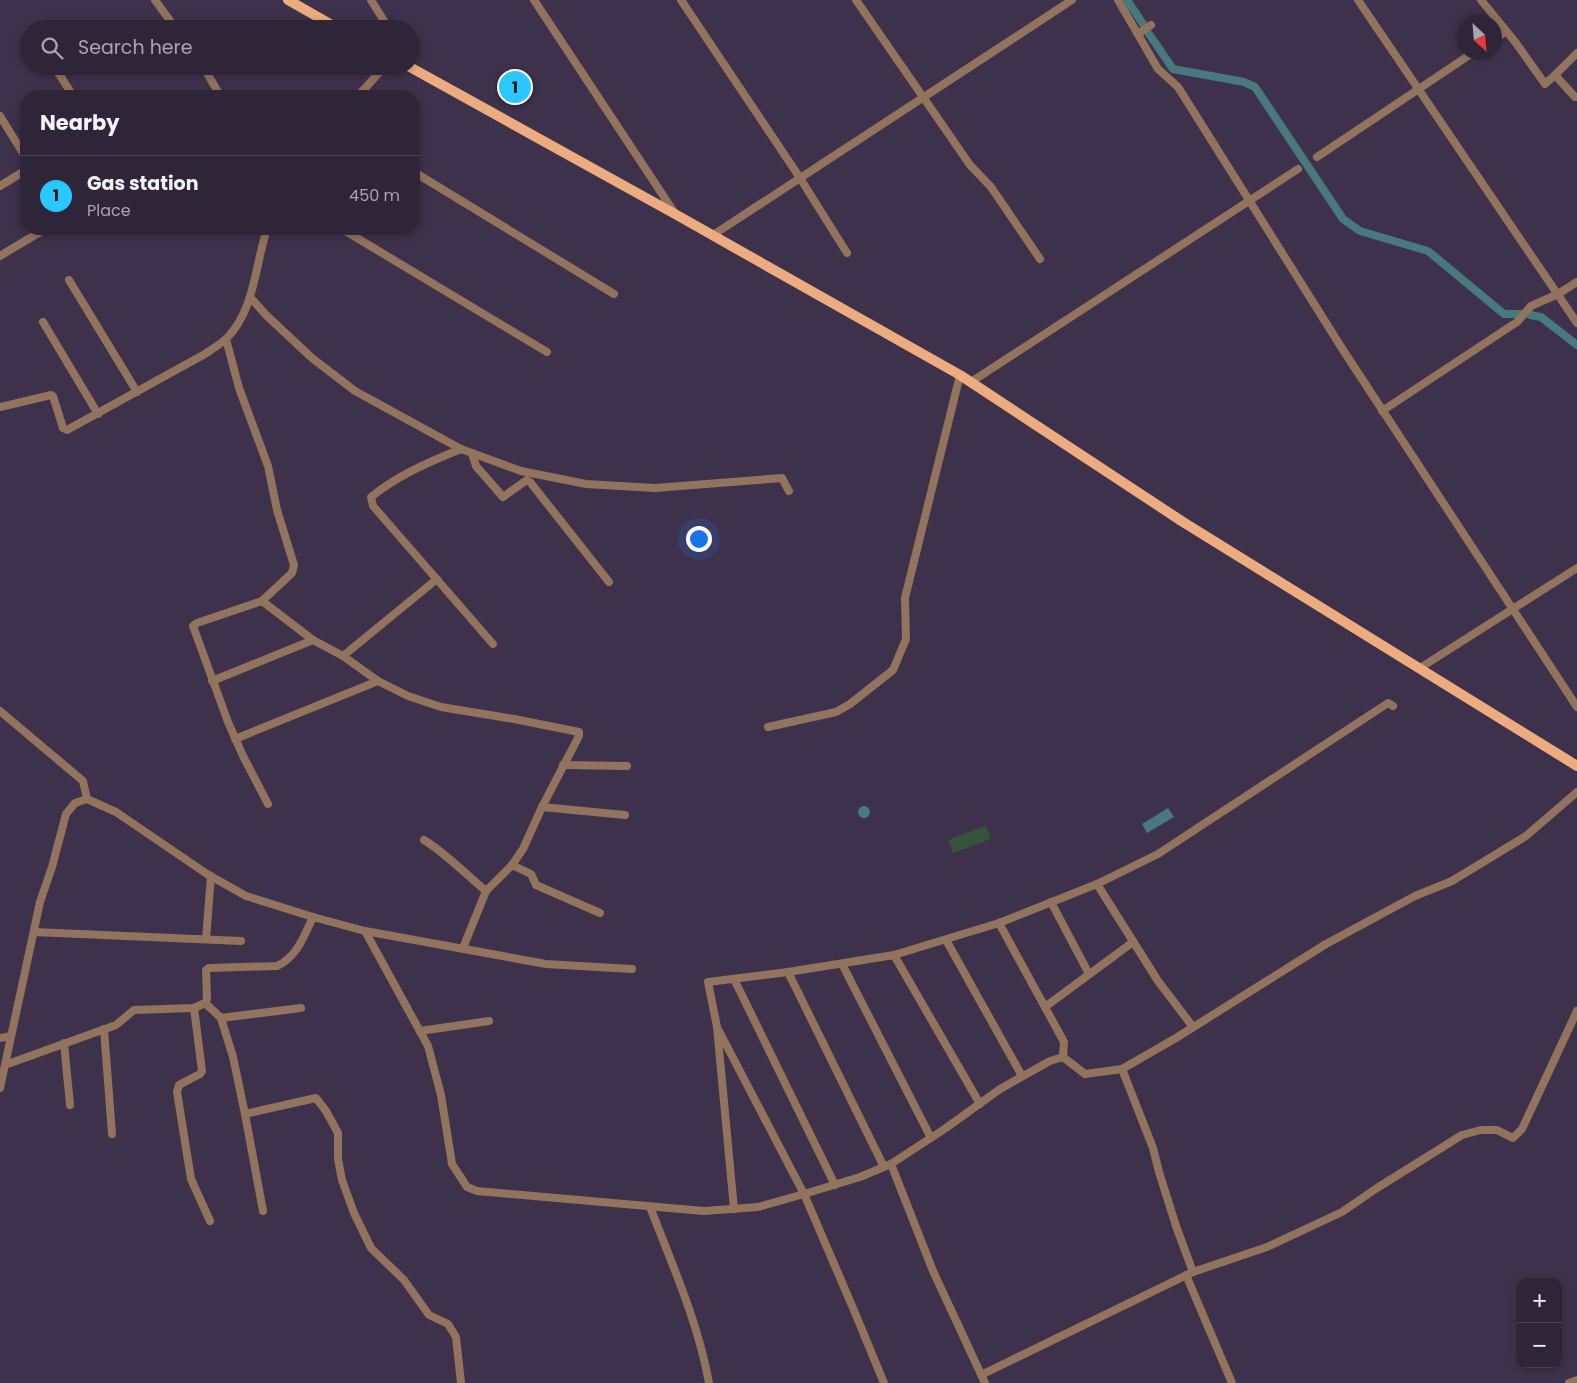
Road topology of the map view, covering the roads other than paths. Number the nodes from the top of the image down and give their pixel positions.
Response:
1 (155, 0) edge
2 (288, 0) edge
3 (372, 0) edge
4 (534, 0) edge
5 (681, 0) edge
6 (856, 0) edge
7 (1072, 0) edge
8 (1118, 0) edge
9 (1358, 0) edge
10 (1481, 0) edge
11 (169, 20) edge
12 (323, 20) edge
13 (384, 20) edge
14 (1151, 25) dead end
15 (1506, 32) junction
16 (1138, 34) junction
17 (1502, 34) edge
18 (1577, 53) edge
19 (1462, 60) edge
20 (420, 72) edge
21 (60, 75) edge
22 (208, 75) edge
23 (377, 75) edge
24 (1555, 75) junction
25 (1419, 89) junction
26 (69, 90) edge
27 (217, 90) edge
28 (363, 90) edge
29 (1577, 96) edge
30 (923, 99) junction
31 (0, 116) edge
32 (20, 148) edge
33 (1317, 157) dead end
34 (1298, 169) dead end
35 (20, 174) edge
36 (420, 176) edge
37 (800, 178) junction
38 (0, 186) edge
39 (1249, 202) junction
40 (675, 214) junction
41 (35, 235) edge
42 (266, 235) edge
43 (352, 235) edge
44 (713, 236) junction
45 (847, 253) dead end
46 (0, 256) edge
47 (1040, 259) dead end
48 (70, 280) dead end
49 (1577, 282) edge
50 (614, 294) dead end
51 (1558, 294) junction
52 (250, 297) junction
53 (43, 322) dead end
54 (1577, 322) edge
55 (226, 339) junction
56 (547, 352) dead end
57 (960, 375) junction
58 (971, 382) junction
59 (137, 392) junction
60 (0, 408) edge
61 (1382, 411) junction
62 (98, 414) junction
63 (462, 449) junction
64 (472, 453) junction
65 (789, 491) dead end
66 (1577, 568) edge
67 (437, 579) junction
68 (609, 582) dead end
69 (262, 601) junction
70 (1512, 610) junction
71 (313, 640) junction
72 (493, 644) dead end
73 (344, 656) junction
74 (1420, 668) junction
75 (212, 681) junction
76 (378, 681) junction
77 (1577, 690) edge
78 (1570, 695) junction
79 (1393, 706) dead end
80 (1577, 706) edge
81 (0, 710) edge
82 (768, 727) dead end
83 (235, 739) junction
84 (563, 765) junction
85 (627, 766) dead end
86 (1577, 766) edge
87 (1577, 792) edge
88 (87, 799) junction
89 (268, 804) dead end
90 (542, 807) junction
91 (625, 815) dead end
92 (424, 840) dead end
93 (512, 865) junction
94 (211, 876) junction
95 (1097, 884) junction
96 (486, 891) junction
97 (1051, 902) junction
98 (600, 913) dead end
99 (313, 917) junction
100 (999, 924) junction
101 (365, 931) junction
102 (34, 932) junction
103 (206, 939) junction
104 (946, 940) junction
105 (242, 941) dead end
106 (1133, 942) junction
107 (463, 948) junction
108 (894, 955) junction
109 (842, 964) junction
110 (632, 969) dead end
111 (788, 972) junction
112 (1089, 974) junction
113 (734, 979) junction
114 (206, 1003) junction
115 (1045, 1007) junction
116 (194, 1008) junction
117 (301, 1008) dead end
118 (1577, 1011) edge
119 (221, 1018) junction
120 (489, 1021) dead end
121 (1194, 1027) junction
122 (716, 1028) junction
123 (104, 1029) junction
124 (420, 1031) junction
125 (11, 1036) junction
126 (0, 1038) edge
127 (64, 1043) junction
128 (1063, 1057) junction
129 (5, 1065) junction
130 (1122, 1069) junction
131 (1022, 1076) junction
132 (0, 1088) edge
133 (980, 1104) junction
134 (70, 1105) dead end
135 (245, 1114) junction
136 (112, 1134) dead end
137 (931, 1138) junction
138 (887, 1165) junction
139 (835, 1185) junction
140 (804, 1194) junction
141 (650, 1207) junction
142 (734, 1209) junction
143 (263, 1211) dead end
144 (210, 1221) dead end
145 (1189, 1274) junction
146 (981, 1375) junction
147 (1577, 1380) edge
148 (461, 1383) edge
149 (709, 1383) edge
150 (884, 1383) edge
151 (985, 1383) edge
152 (1232, 1383) edge
153 (1569, 1383) edge

1 - 11 street
2 - 12 main road
3 - 13 street
4 - 40 street
5 - 37 street
6 - 30 street
7 - 30 street
8 - 16 street
9 - 25 street
10 - 15 street
14 - 16 street
15 - 17 street
15 - 24 street
16 - 39 street
18 - 24 street
19 - 25 street
20 - 40 main road
21 - 26 street
22 - 27 street
23 - 28 street
24 - 29 street
25 - 33 street
25 - 51 street
30 - 37 street
30 - 47 street
31 - 32 street
34 - 39 street
35 - 38 street
36 - 50 street
37 - 44 street
37 - 45 street
39 - 58 street
39 - 61 street
40 - 44 main road
41 - 46 street
42 - 52 street
43 - 56 street
44 - 57 main road
48 - 59 street
49 - 51 street
51 - 54 street
51 - 61 street
52 - 55 street
52 - 63 street
53 - 62 street
55 - 59 street
55 - 69 street
57 - 58 main road
57 - 82 street
58 - 74 main road
59 - 62 street
60 - 62 street
61 - 70 street
63 - 64 street
63 - 67 street
64 - 65 street
64 - 68 street
66 - 70 street
67 - 72 street
67 - 73 street
69 - 71 street
69 - 75 street
70 - 74 street
70 - 78 street
71 - 73 street
71 - 75 street
73 - 76 street
74 - 86 main road
75 - 83 street
76 - 83 street
76 - 84 street
77 - 78 street
78 - 80 street
79 - 95 street
81 - 88 street
83 - 89 street
84 - 85 street
84 - 90 street
87 - 121 street
88 - 94 street
88 - 102 street
90 - 91 street
90 - 93 street
92 - 96 street
93 - 96 street
93 - 98 street
94 - 99 street
94 - 103 street
95 - 97 street
95 - 106 street
96 - 107 street
97 - 100 street
97 - 112 street
99 - 101 street
99 - 114 street
100 - 104 street
100 - 115 street
101 - 107 street
101 - 124 street
102 - 103 street
102 - 125 street
103 - 105 street
104 - 108 street
104 - 131 street
106 - 112 street
106 - 121 street
107 - 110 street
108 - 109 street
108 - 133 street
109 - 111 street
109 - 137 street
111 - 113 street
111 - 138 street
112 - 115 street
113 - 122 street
113 - 139 street
114 - 116 street
114 - 119 street
115 - 128 street
116 - 123 street
116 - 144 street
117 - 119 street
118 - 145 street
119 - 135 street
120 - 124 street
121 - 130 street
122 - 140 street
122 - 142 street
123 - 127 street
123 - 136 street
124 - 141 street
125 - 126 street
125 - 129 street
127 - 129 street
127 - 134 street
128 - 130 street
128 - 131 street
129 - 132 street
130 - 145 street
131 - 133 street
133 - 137 street
135 - 143 street
135 - 148 street
137 - 138 street
138 - 139 street
138 - 146 street
139 - 140 street
140 - 142 street
140 - 150 street
141 - 142 street
141 - 149 street
145 - 146 street
145 - 152 street
146 - 151 street
147 - 153 street

